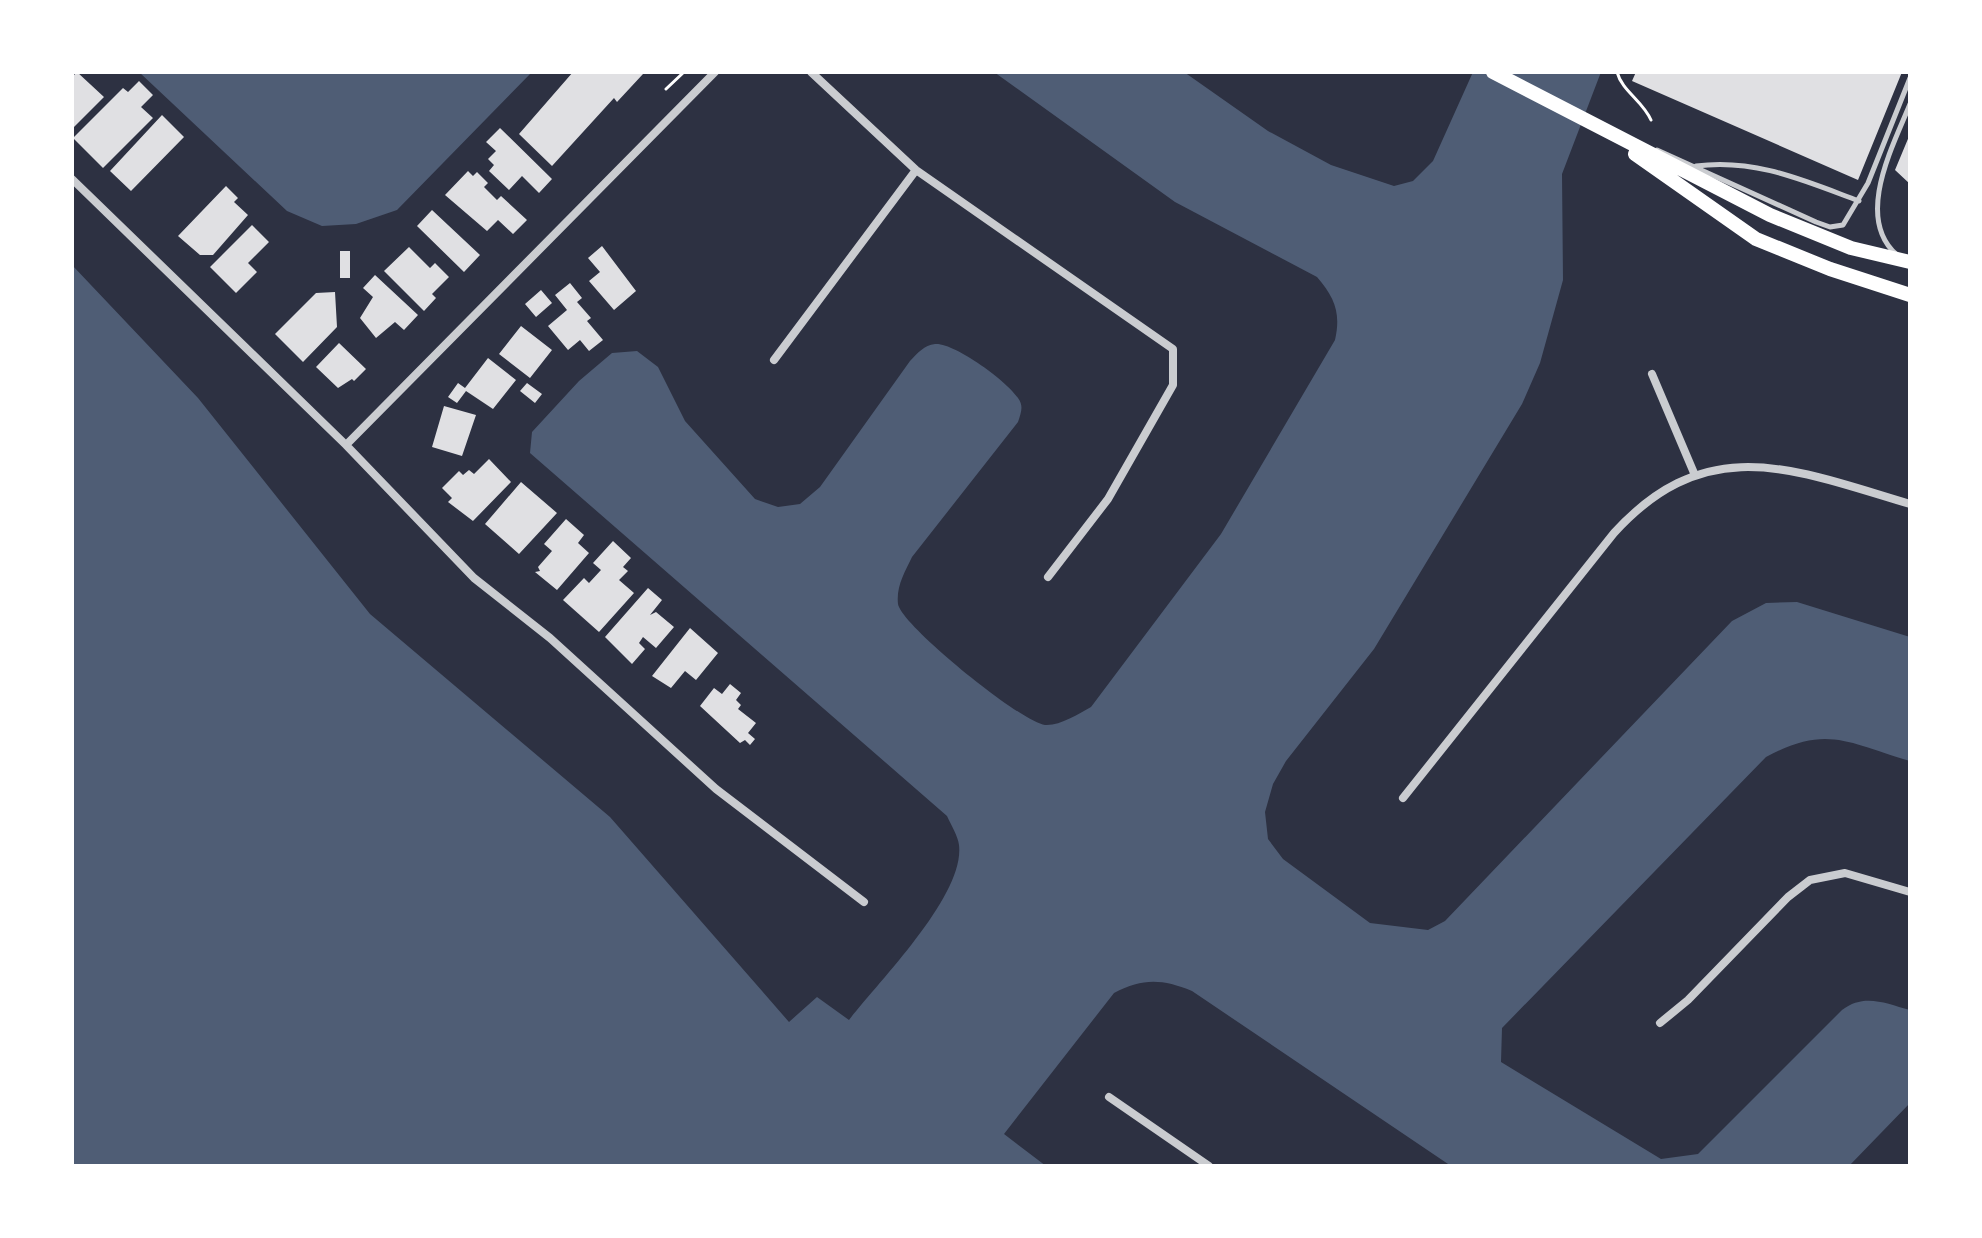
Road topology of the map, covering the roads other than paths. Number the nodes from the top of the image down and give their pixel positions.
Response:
1 (715, 72) edge
2 (811, 72) edge
3 (1493, 72) edge
4 (1910, 78) edge
5 (1910, 104) edge
6 (1599, 129) junction
7 (1625, 142) junction
8 (1695, 166) junction
9 (916, 170) junction
10 (72, 179) edge
11 (1859, 201) junction
12 (1906, 261) edge
13 (1910, 295) edge
14 (774, 360) dead end
15 (1652, 374) dead end
16 (346, 445) junction
17 (1694, 473) junction
18 (1910, 504) edge
19 (1048, 577) dead end
20 (1403, 798) dead end
21 (1910, 892) edge
22 (864, 902) dead end
23 (1660, 1023) dead end
24 (1109, 1097) dead end
25 (1209, 1166) edge

1 - 16 street
2 - 9 street
3 - 6 main road
4 - 11 lane
5 - 12 lane
6 - 7 main road
6 - 13 main road
7 - 8 lane
7 - 12 main road
8 - 11 lane
8 - 11 lane
9 - 14 street
9 - 19 street
10 - 16 street
15 - 17 street
16 - 22 street
17 - 18 street
17 - 20 street
21 - 23 street
24 - 25 street

